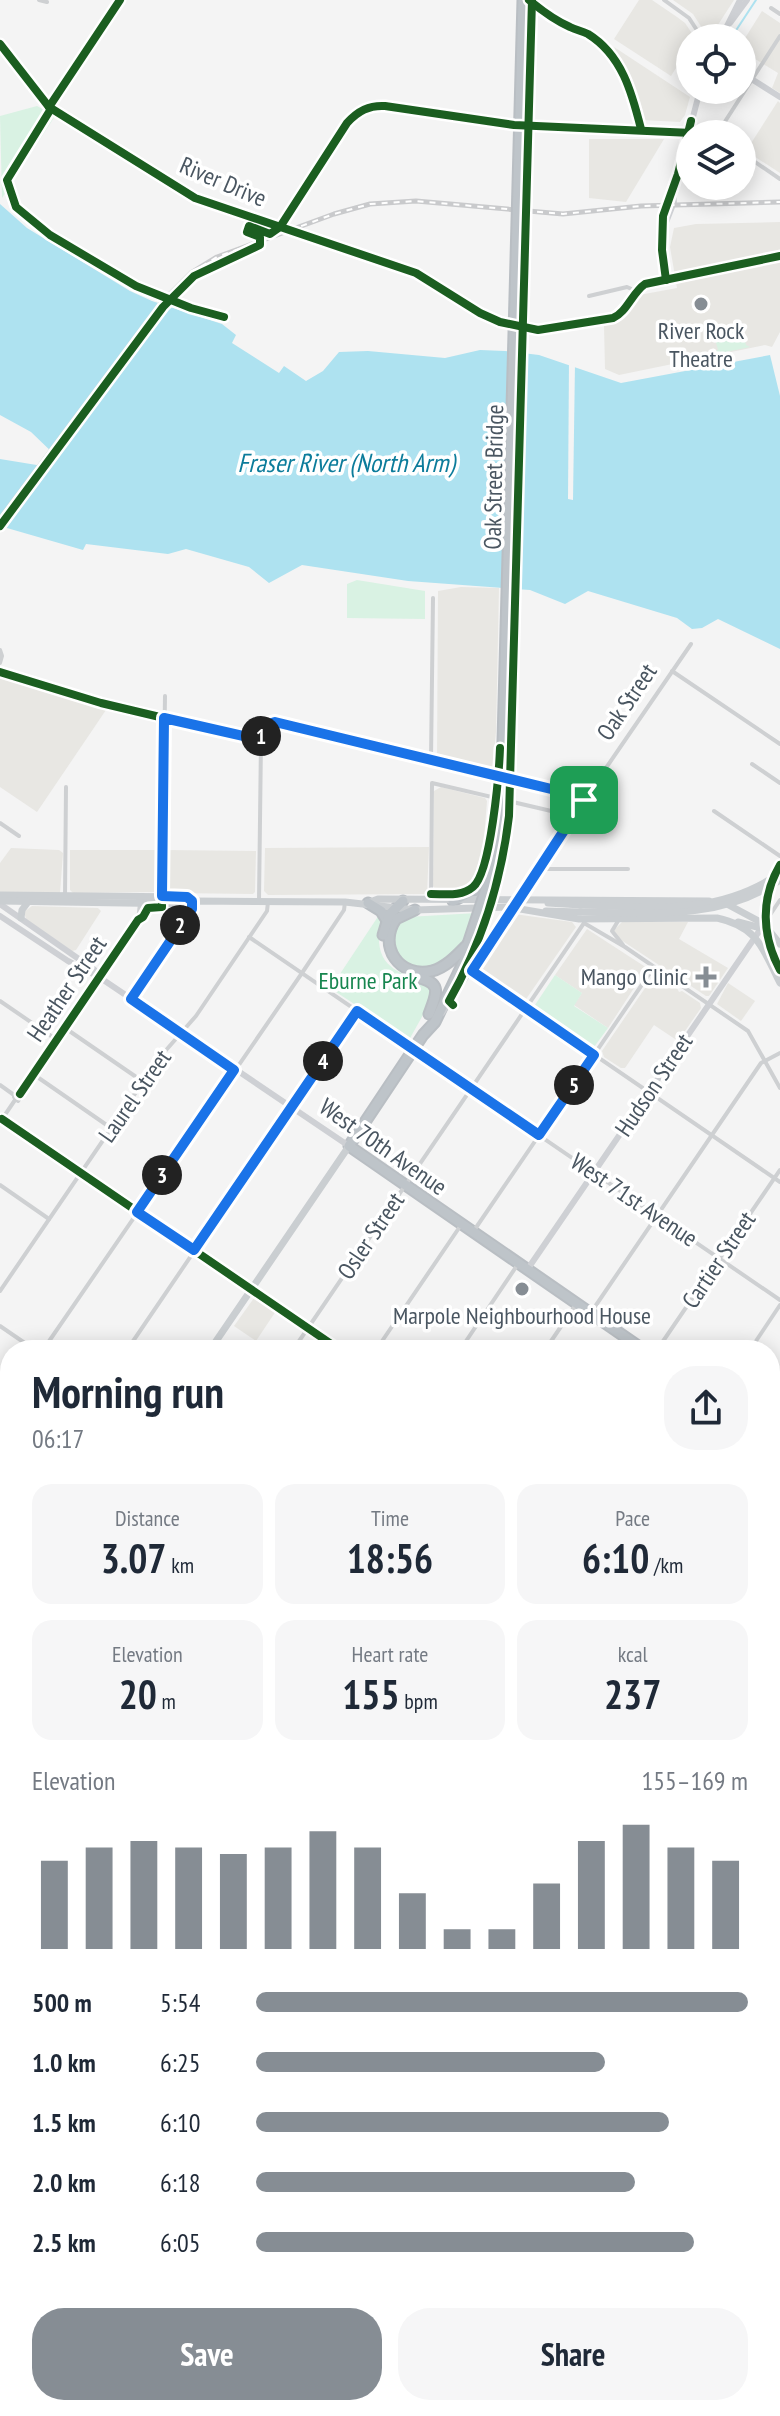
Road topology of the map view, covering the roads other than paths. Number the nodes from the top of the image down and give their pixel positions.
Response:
1 (39, 0) edge
2 (120, 0) edge
3 (526, 0) edge
4 (664, 0) edge
5 (740, 0) edge
6 (747, 0) edge
7 (47, 2) dead end
8 (771, 8) dead end
9 (780, 14) edge
10 (693, 24) edge
11 (728, 24) edge
12 (730, 24) edge
13 (780, 36) edge
14 (0, 44) edge
15 (756, 73) edge
16 (756, 82) edge
17 (780, 97) edge
18 (49, 107) junction
19 (676, 131) edge
20 (756, 163) edge
21 (780, 179) edge
22 (676, 181) edge
23 (280, 227) junction
24 (780, 256) edge
25 (666, 280) junction
26 (636, 291) junction
27 (589, 296) dead end
28 (433, 598) dead end
29 (691, 644) dead end
30 (0, 650) edge
31 (0, 663) edge
32 (672, 671) junction
33 (0, 672) edge
34 (165, 696) dead end
35 (164, 718) junction
36 (261, 740) junction
37 (780, 744) edge
38 (431, 761) junction
39 (503, 763) junction
40 (752, 764) dead end
41 (587, 777) dead end
42 (596, 783) junction
43 (780, 783) edge
44 (66, 787) dead end
45 (584, 800) junction
46 (714, 811) dead end
47 (572, 818) junction
48 (0, 823) edge
49 (19, 836) dead end
50 (780, 856) edge
51 (780, 865) edge
52 (539, 867) junction
53 (628, 869) dead end
54 (780, 873) edge
55 (780, 880) edge
56 (0, 900) edge
57 (65, 900) junction
58 (162, 900) junction
59 (780, 900) edge
60 (192, 901) junction
61 (263, 901) junction
62 (431, 901) junction
63 (453, 901) junction
64 (28, 902) junction
65 (345, 902) junction
66 (545, 902) junction
67 (368, 903) junction
68 (140, 904) junction
69 (399, 904) junction
70 (514, 904) junction
71 (415, 910) junction
72 (581, 915) junction
73 (0, 916) edge
74 (21, 918) junction
75 (386, 919) junction
76 (619, 919) junction
77 (732, 921) junction
78 (763, 926) junction
79 (249, 937) junction
80 (755, 937) junction
81 (780, 944) edge
82 (468, 947) junction
83 (625, 947) junction
84 (654, 967) junction
85 (472, 971) junction
86 (302, 973) junction
87 (99, 977) junction
88 (779, 977) edge
89 (131, 999) junction
90 (0, 1001) edge
91 (709, 1004) junction
92 (526, 1009) junction
93 (357, 1011) junction
94 (432, 1018) junction
95 (65, 1028) junction
96 (180, 1033) junction
97 (57, 1040) junction
98 (414, 1049) junction
99 (780, 1053) edge
100 (594, 1055) junction
101 (765, 1060) junction
102 (234, 1070) junction
103 (33, 1074) junction
104 (143, 1081) junction
105 (0, 1085) edge
106 (780, 1088) edge
107 (471, 1089) junction
108 (648, 1092) junction
109 (16, 1096) junction
110 (292, 1107) junction
111 (1, 1121) edge
112 (111, 1128) junction
113 (539, 1135) junction
114 (711, 1135) junction
115 (349, 1146) junction
116 (780, 1170) edge
117 (594, 1172) junction
118 (80, 1173) junction
119 (774, 1178) junction
120 (780, 1182) edge
121 (0, 1185) edge
122 (405, 1186) junction
123 (137, 1212) junction
124 (657, 1215) junction
125 (49, 1219) junction
126 (461, 1225) junction
127 (473, 1233) junction
128 (194, 1250) junction
129 (720, 1258) junction
130 (523, 1267) junction
131 (251, 1289) junction
132 (0, 1291) edge
133 (780, 1302) edge
134 (576, 1304) junction
135 (590, 1313) junction
136 (0, 1326) edge
137 (308, 1328) junction
138 (20, 1340) edge
139 (50, 1340) edge
140 (134, 1340) edge
141 (217, 1340) edge
142 (300, 1340) edge
143 (325, 1340) edge
144 (383, 1340) edge
145 (468, 1340) edge
146 (552, 1340) edge
147 (629, 1340) edge
148 (664, 1340) edge
149 (756, 1340) edge

1 - 7 street
2 - 18 street
3 - 39 highway, Oak Street Bridge, bridge
3 - 82 highway, Oak Street Bridge, bridge
4 - 10 street
5 - 11 street
6 - 12 street
8 - 9 street
13 - 15 street
14 - 18 street, River Drive
16 - 17 street
18 - 23 street, River Drive
19 - 23 street
20 - 21 street
22 - 25 street
23 - 26 street, River Drive
24 - 25 street
25 - 26 street
26 - 27 street
28 - 38 street
29 - 32 street, Oak Street
30 - 31 street
32 - 37 street
32 - 42 street, Oak Street
33 - 35 street
34 - 35 street
35 - 36 street
35 - 58 street
36 - 38 street, Laurel Street
36 - 61 street, Laurel Street
38 - 45 street
39 - 63 highway, bridge
39 - 82 highway, Oak Street Bridge, bridge
40 - 43 street
41 - 42 street
42 - 45 street, Oak Street
44 - 57 street
45 - 47 street, Oak Street
46 - 50 street
47 - 52 street, Oak Street
47 - 62 street
48 - 49 street
51 - 88 main road, bridge
52 - 53 street
52 - 70 street, Oak Street
54 - 72 main road, bridge
55 - 72 main road, bridge
56 - 57 main road
56 - 64 main road
56 - 74 street, West 70th Avenue
57 - 58 main road
57 - 64 main road
57 - 68 main road
58 - 60 main road
58 - 68 main road
59 - 78 street, Hudson Street
60 - 61 main road
60 - 89 street
61 - 65 main road
61 - 79 street, Laurel Street
62 - 63 main road
62 - 69 main road
63 - 70 main road
64 - 74 main road
65 - 67 main road
65 - 86 street
66 - 70 main road
66 - 72 main road
66 - 78 main road
67 - 69 main road
67 - 75 highway
68 - 87 street, Heather Street
69 - 71 main road
69 - 75 highway
70 - 71 main road
70 - 72 main road
70 - 85 street, Oak Street
71 - 82 highway
72 - 76 main road
72 - 83 street
72 - 92 street, Osler Street
73 - 87 street, West 70th Avenue
74 - 87 street, West 70th Avenue
75 - 94 highway
76 - 77 main road
76 - 83 street
77 - 78 main road
77 - 80 main road
78 - 80 street, Hudson Street
78 - 81 main road
79 - 86 street, West 71st Avenue
79 - 96 street, Laurel Street
80 - 88 main road
80 - 91 street, Hudson Street
82 - 94 highway, Oak Street
83 - 84 street
84 - 91 street
84 - 100 street
85 - 92 street
85 - 94 street, Oak Street
86 - 93 street, West 71st Avenue
86 - 102 street
87 - 89 street, West 70th Avenue
87 - 95 street, Heather Street
89 - 96 street, West 70th Avenue
90 - 97 street
91 - 101 street
91 - 108 street, Hudson Street
92 - 100 street
92 - 107 street, Osler Street
93 - 98 street, West 71st Avenue
93 - 110 street
94 - 98 highway, Oak Street
95 - 97 street, Heather Street
95 - 104 street
96 - 102 street, West 70th Avenue
96 - 104 street, Laurel Street
97 - 103 street, Heather Street
98 - 107 street, West 71st Avenue
98 - 115 highway, Oak Street
99 - 101 street
100 - 108 street
100 - 113 street
101 - 106 street
101 - 114 street
102 - 110 street, West 70th Avenue
102 - 123 street
103 - 109 street, Heather Street
103 - 112 street
104 - 112 street, Laurel Street
105 - 109 street
107 - 113 street, West 71st Avenue
107 - 122 street, Osler Street
108 - 114 street
108 - 117 street, Hudson Street
109 - 111 street, Heather Street
110 - 115 street, West 70th Avenue
110 - 128 street
111 - 118 street
112 - 118 street, Laurel Street
113 - 117 street, West 71st Avenue
113 - 127 street
114 - 119 street
114 - 124 street
115 - 122 highway, West 70th Avenue
115 - 131 main road, Oak Street
116 - 119 street, Cartier Street
117 - 124 street, West 71st Avenue
117 - 130 street, Hudson Street
118 - 123 street
118 - 125 street, Laurel Street
119 - 120 street
119 - 129 street, Cartier Street
121 - 125 street
122 - 126 highway, West 70th Avenue
122 - 137 street, Osler Street
123 - 128 street
123 - 139 street
124 - 129 street, West 71st Avenue
124 - 135 street
125 - 132 street, Laurel Street
126 - 127 highway, West 70th Avenue
126 - 144 street
127 - 130 highway, West 70th Avenue
128 - 131 street
128 - 140 street
129 - 133 street, West 71st Avenue
129 - 148 street, Cartier Street
130 - 134 highway, West 70th Avenue
130 - 145 street, Hudson Street
131 - 137 street
131 - 141 main road, Oak Street
133 - 149 street
134 - 135 highway, West 70th Avenue
134 - 146 street
135 - 147 highway, West 70th Avenue
136 - 138 street
137 - 142 street, Osler Street
137 - 143 street

